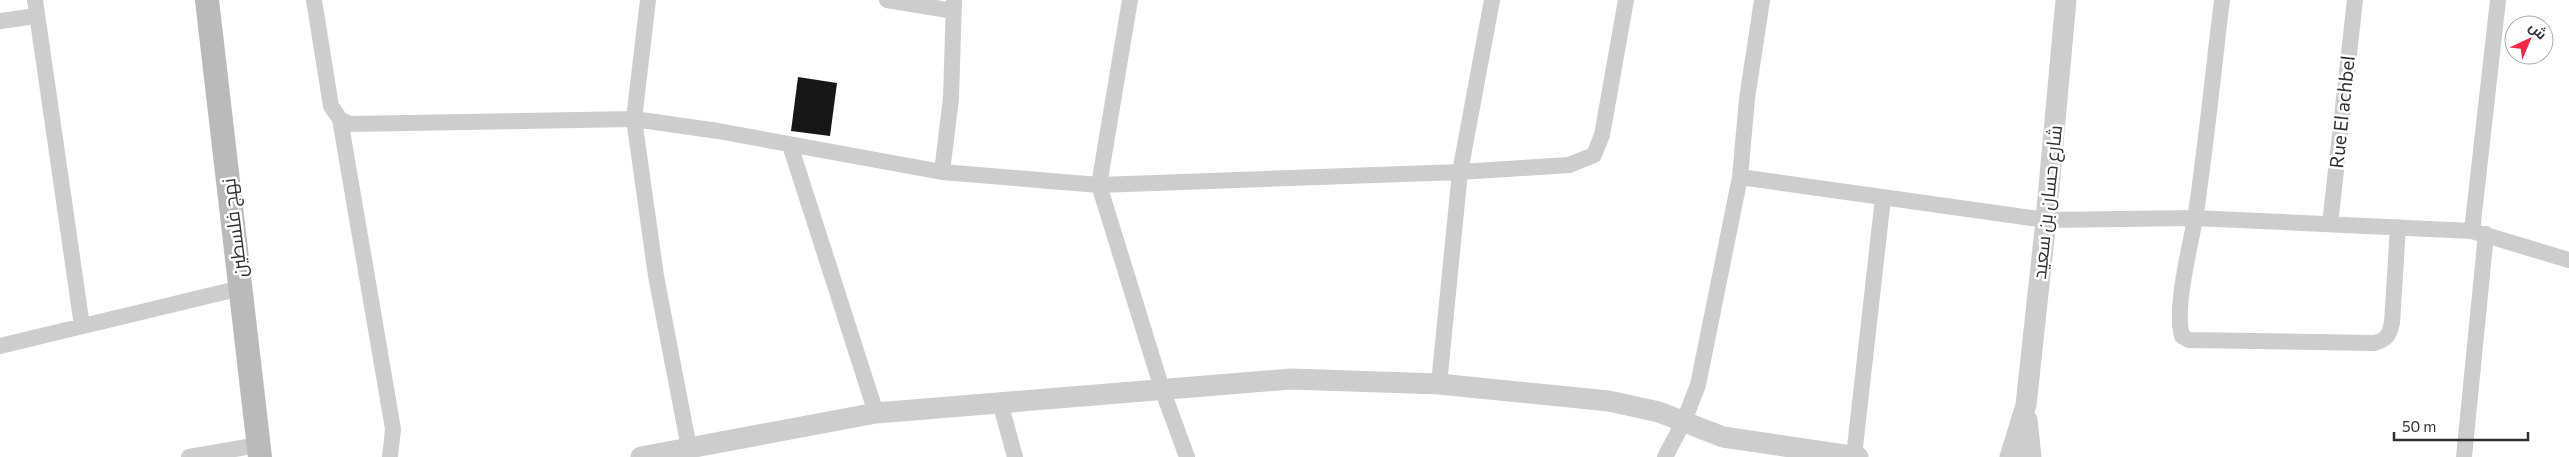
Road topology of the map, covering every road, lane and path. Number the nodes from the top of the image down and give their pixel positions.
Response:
1 (207, 0) edge
2 (314, 0) edge
3 (648, 0) edge
4 (887, 0) edge
5 (1130, 0) edge
6 (1492, 0) edge
7 (1626, 0) edge
8 (1762, 0) edge
9 (2066, 0) edge
10 (2222, 0) edge
11 (2354, 0) edge
12 (2498, 0) edge
13 (954, 5) edge
14 (35, 8) edge
15 (0, 21) edge
16 (340, 119) junction
17 (634, 119) junction
18 (790, 145) junction
19 (942, 172) junction
20 (1460, 172) junction
21 (1740, 177) junction
22 (1099, 185) junction
23 (1883, 198) junction
24 (2195, 218) junction
25 (2046, 220) junction
26 (2330, 224) junction
27 (2398, 227) junction
28 (2479, 233) junction
29 (2569, 260) edge
30 (241, 288) junction
31 (82, 326) junction
32 (0, 346) edge
33 (1439, 384) junction
34 (1162, 389) junction
35 (1000, 402) junction
36 (2026, 404) junction
37 (876, 413) junction
38 (1684, 421) junction
39 (689, 448) junction
40 (259, 451) edge
41 (1854, 456) edge
42 (189, 457) edge
43 (390, 457) edge
44 (641, 457) edge
45 (1015, 457) edge
46 (1187, 457) edge
47 (1664, 457) edge
48 (1858, 457) edge
49 (2010, 457) edge
50 (2030, 457) edge
51 (2464, 457) edge

1 - 30 main road, نهج فلسطين
2 - 16 street
3 - 17 street
4 - 13 street
5 - 22 street
6 - 20 street
7 - 20 street
8 - 21 street
9 - 25 street, شارع حسان بن سعيد
10 - 24 street
11 - 26 street, Rue El achbel
12 - 28 street
13 - 19 street
14 - 15 street
14 - 31 street
16 - 17 street
16 - 43 street
17 - 18 street
17 - 39 street
18 - 19 street
18 - 37 street
19 - 22 street
20 - 22 street
20 - 33 street
21 - 23 street
21 - 38 street
22 - 34 street
23 - 25 street
23 - 41 street
24 - 25 street
24 - 26 street
24 - 27 street
25 - 36 street, شارع حسان بن سعيد
26 - 27 street
27 - 28 street
28 - 29 street
28 - 51 street
30 - 31 street
30 - 40 main road, نهج فلسطين
31 - 32 street
33 - 34 street
33 - 38 street
34 - 35 street
34 - 46 street
35 - 37 street
35 - 45 street
36 - 49 street, شارع حسان بن سعيد
36 - 50 street, شارع حسان بن سعيد
37 - 39 street
38 - 41 street
38 - 47 street
39 - 44 street
40 - 42 street
41 - 48 street

